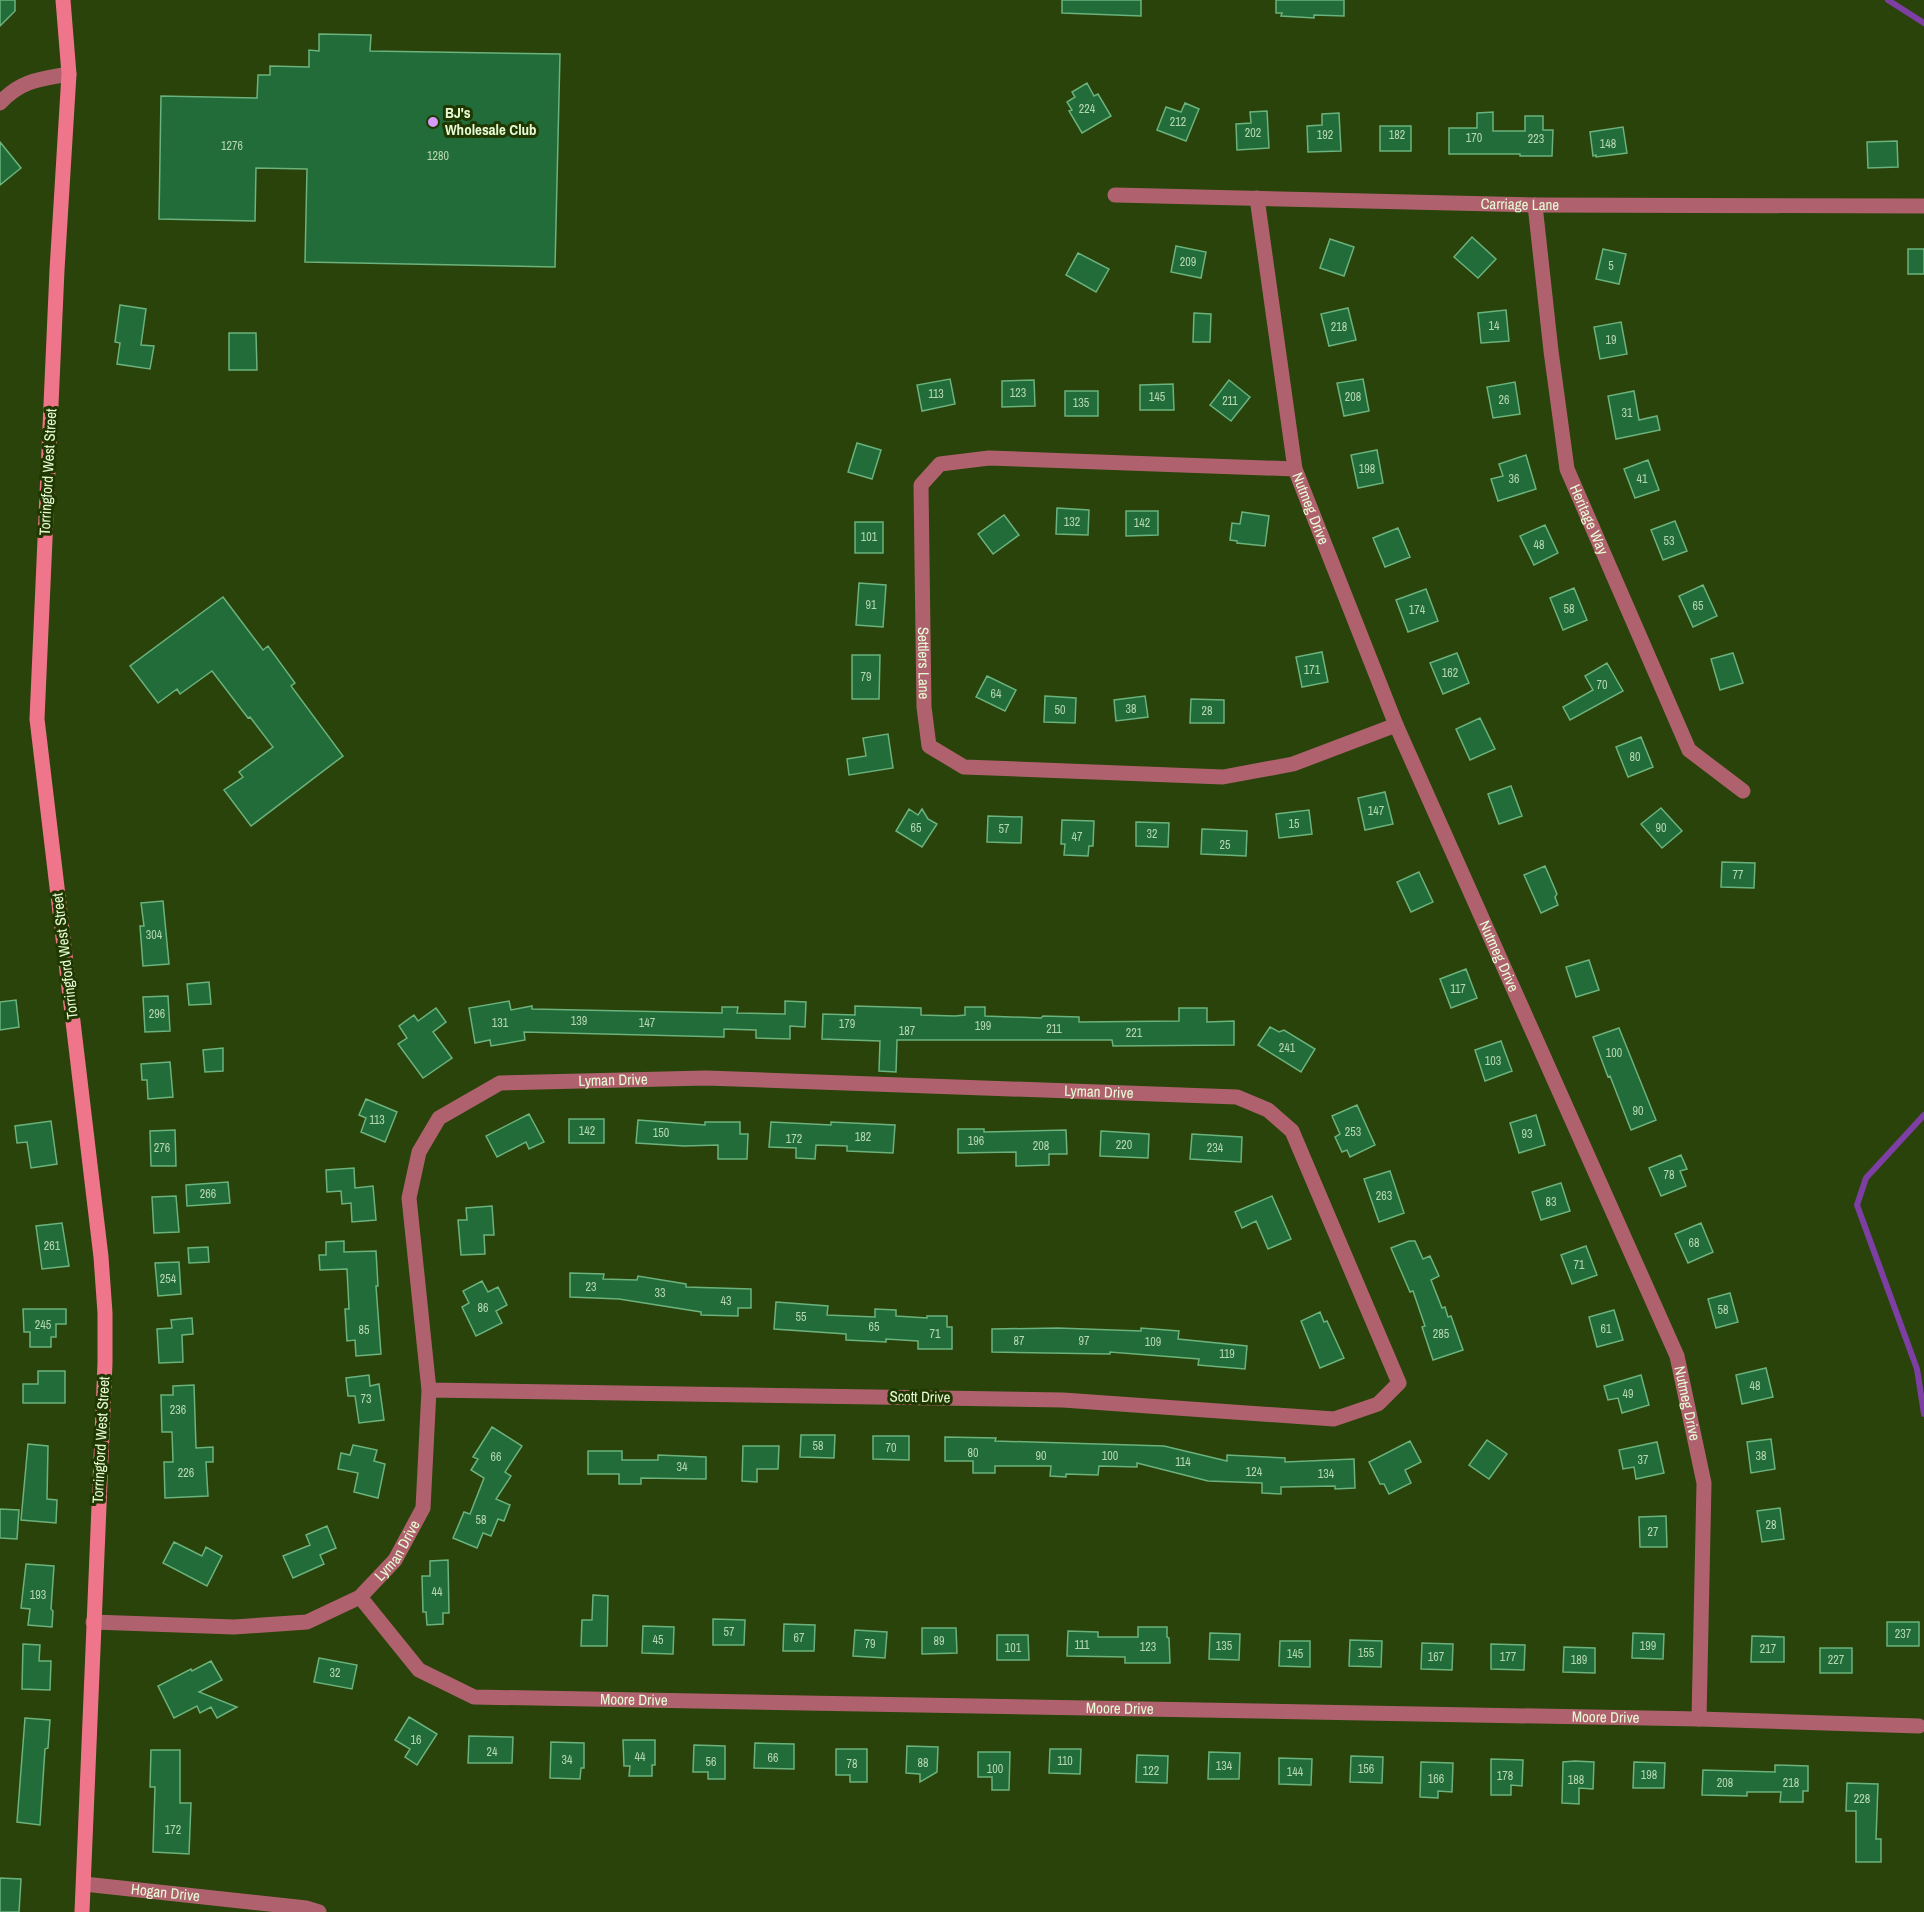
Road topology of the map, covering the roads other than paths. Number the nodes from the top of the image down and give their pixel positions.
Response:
1 (63, 0) edge
2 (69, 74) junction
3 (0, 103) edge
4 (1115, 195) dead end
5 (1257, 198) junction
6 (1534, 205) junction
7 (1924, 206) edge
8 (1295, 469) junction
9 (1396, 725) junction
10 (1743, 791) dead end
11 (1399, 1383) joint
12 (429, 1390) junction
13 (360, 1597) junction
14 (93, 1622) junction
15 (1699, 1719) junction
16 (1919, 1726) dead end
17 (84, 1884) junction
18 (82, 1912) edge
19 (319, 1912) edge

1 - 2 main road, Torringford West Street
2 - 3 street
2 - 14 main road, Torringford West Street
4 - 5 street, Carriage Lane
5 - 6 street, Carriage Lane
5 - 8 street, Nutmeg Drive
6 - 7 street, Carriage Lane
6 - 10 street, Heritage Way
8 - 9 street, Nutmeg Drive
8 - 9 street, Settlers Lane
9 - 15 street, Nutmeg Drive
11 - 12 street, Scott Drive
11 - 12 street, Lyman Drive
12 - 13 street, Lyman Drive
13 - 14 street, Lyman Drive
13 - 15 street, Moore Drive
14 - 17 main road, Torringford West Street
15 - 16 street, Moore Drive
17 - 18 main road, Torringford West Street
17 - 19 street, Hogan Drive

